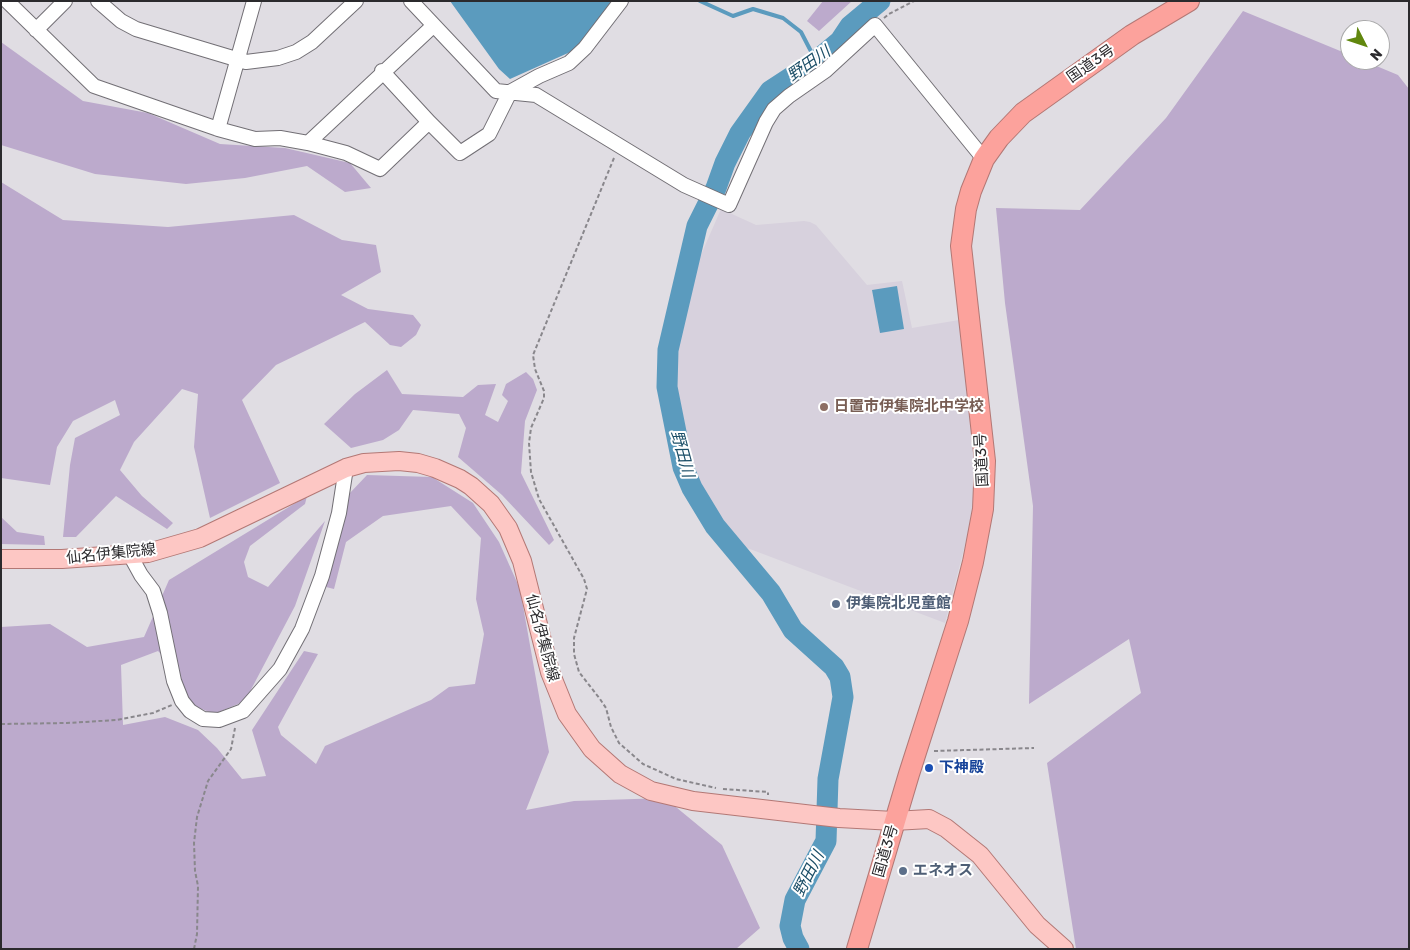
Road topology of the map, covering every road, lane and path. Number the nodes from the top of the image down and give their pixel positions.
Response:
1 (7, 1) edge
2 (65, 1) edge
3 (98, 1) edge
4 (254, 1) edge
5 (356, 1) edge
6 (411, 1) edge
7 (621, 1) edge
8 (914, 1) edge
9 (1189, 1) edge
10 (433, 26) junction
11 (875, 26) junction
12 (36, 30) junction
13 (238, 60) junction
14 (382, 71) junction
15 (510, 92) junction
16 (429, 122) junction
17 (218, 129) junction
18 (308, 142) junction
19 (620, 146) junction
20 (984, 159) junction
21 (346, 468) junction
22 (130, 555) junction
23 (1, 559) edge
24 (182, 702) junction
25 (237, 713) junction
26 (1, 724) edge
27 (1034, 748) dead end
28 (916, 752) junction
29 (767, 810) junction
30 (894, 821) junction
31 (194, 949) edge
32 (857, 949) edge
33 (1064, 949) edge

1 - 12 street
2 - 12 street
3 - 13 street
4 - 13 street
5 - 13 street
6 - 10 street
7 - 15 street
8 - 11 path
9 - 20 highway, 国道3号
10 - 14 street
10 - 15 street
11 - 19 street
11 - 20 street
12 - 17 street
13 - 17 street
14 - 16 street
14 - 18 street
15 - 16 street
15 - 19 street
16 - 18 street
17 - 18 street
19 - 29 path
20 - 28 highway, 国道3号
21 - 22 main road, 仙名伊集院線
21 - 25 street
21 - 29 main road, 仙名伊集院線
22 - 23 main road, 仙名伊集院線
22 - 24 street
24 - 25 street
24 - 26 path
25 - 31 path
27 - 28 path
28 - 30 highway, 国道3号
29 - 30 main road, 仙名伊集院線
30 - 32 highway, 国道3号
30 - 33 main road, 仙名伊集院線

